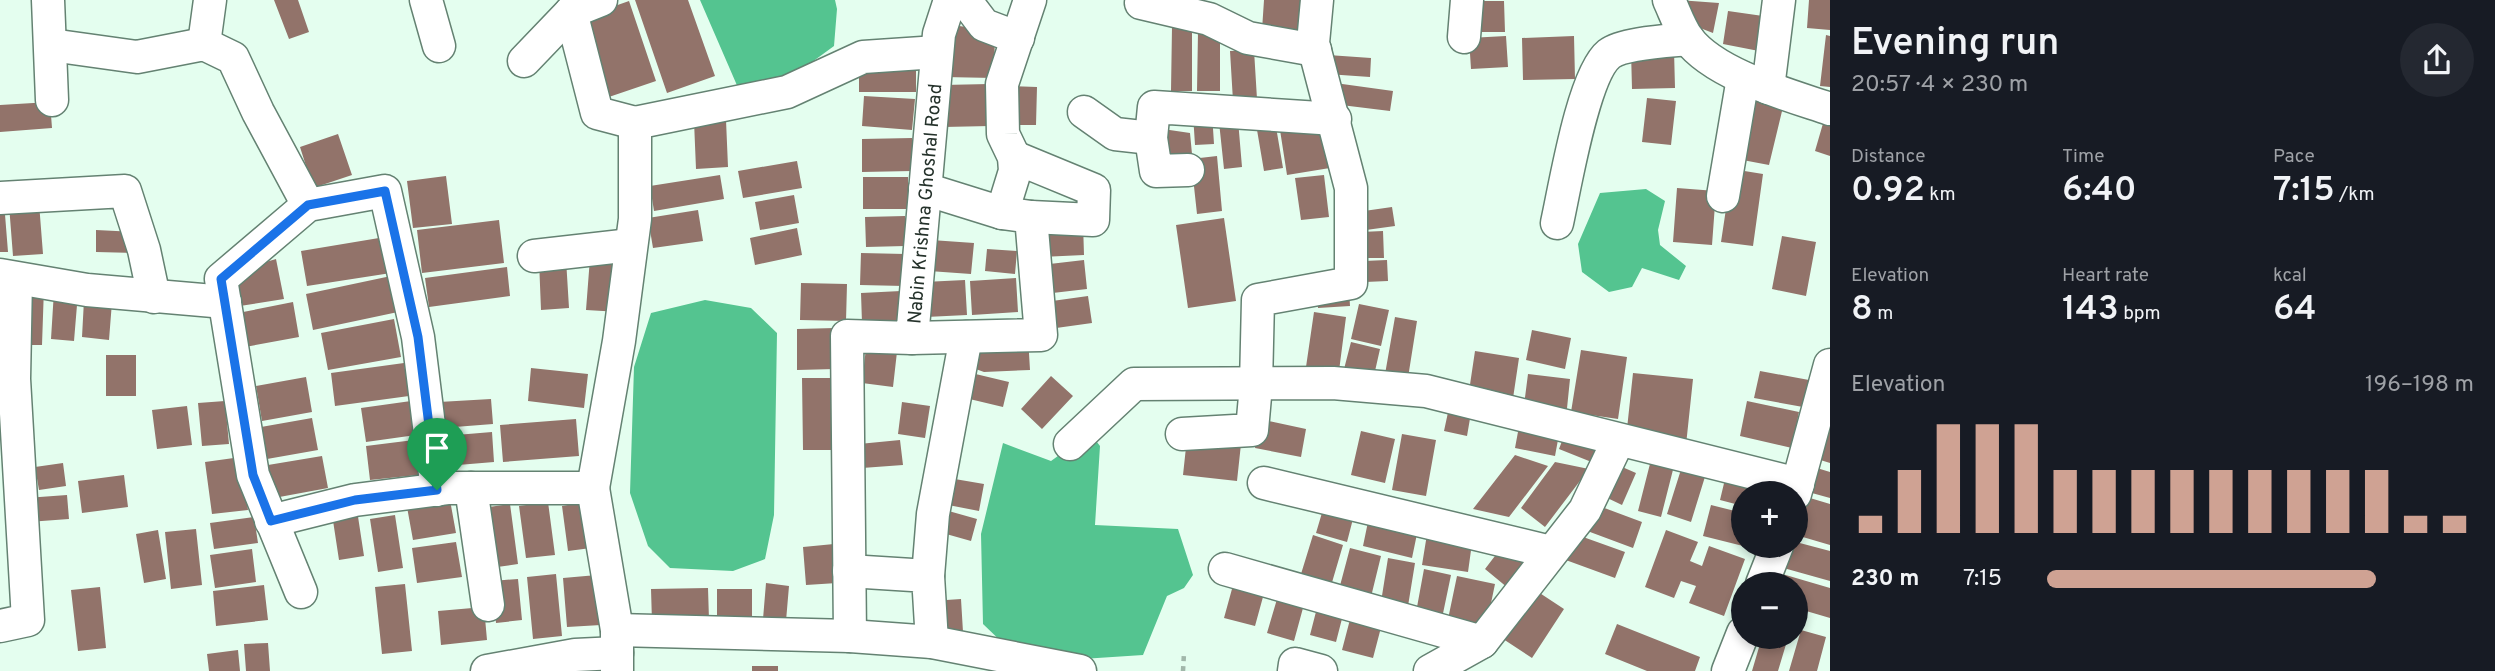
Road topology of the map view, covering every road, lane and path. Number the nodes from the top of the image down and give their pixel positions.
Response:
1 (48, 0) edge
2 (209, 0) edge
3 (426, 0) edge
4 (601, 0) edge
5 (950, 0) edge
6 (965, 0) edge
7 (1030, 0) edge
8 (1317, 0) edge
9 (1467, 0) edge
10 (1669, 0) edge
11 (1779, 0) edge
12 (1141, 3) dead end
13 (1211, 10) edge
14 (571, 12) junction
15 (1464, 37) dead end
16 (1018, 38) junction
17 (1688, 38) junction
18 (204, 44) junction
19 (51, 45) junction
20 (439, 46) dead end
21 (1315, 50) junction
22 (937, 52) junction
23 (524, 61) dead end
24 (1755, 83) junction
25 (52, 100) dead end
26 (1830, 109) edge
27 (1084, 112) dead end
28 (1335, 119) junction
29 (635, 123) junction
30 (1152, 138) junction
31 (1014, 157) junction
32 (1188, 170) dead end
33 (925, 189) junction
34 (1723, 196) dead end
35 (0, 198) edge
36 (308, 205) junction
37 (1016, 215) junction
38 (1557, 223) dead end
39 (631, 245) junction
40 (534, 256) dead end
41 (8, 277) edge
42 (154, 297) junction
43 (225, 302) junction
44 (966, 337) junction
45 (912, 338) junction
46 (1830, 365) edge
47 (1256, 385) junction
48 (1182, 434) dead end
49 (1618, 441) junction
50 (1070, 444) dead end
51 (1766, 481) edge
52 (1798, 481) edge
53 (1264, 482) dead end
54 (471, 488) junction
55 (593, 488) junction
56 (437, 490) junction
57 (271, 521) junction
58 (1552, 552) junction
59 (1225, 569) dead end
60 (849, 570) junction
61 (928, 576) junction
62 (301, 592) dead end
63 (488, 605) dead end
64 (0, 626) edge
65 (849, 636) junction
66 (932, 642) junction
67 (1482, 642) junction
68 (1737, 649) edge
69 (617, 651) edge
70 (1184, 653) dead end
71 (487, 671) edge
72 (1080, 671) edge
73 (1183, 671) edge
74 (1294, 671) edge
75 (1321, 671) edge
76 (1430, 671) edge
77 (1728, 671) edge

1 - 19 street
2 - 18 street
3 - 20 street
4 - 14 street
5 - 22 street, Nabin Krishna Ghoshal Road
6 - 16 street
7 - 16 street
8 - 21 street
9 - 15 street
10 - 17 street
11 - 24 street
12 - 13 street
13 - 21 street
14 - 23 street
14 - 29 street
16 - 31 street
17 - 24 street
17 - 38 street
18 - 19 street
18 - 36 street
19 - 25 street
21 - 28 street
22 - 29 street
22 - 33 street, Nabin Krishna Ghoshal Road
24 - 26 street
24 - 34 street
27 - 30 street
28 - 30 street
28 - 47 street
29 - 39 street
30 - 32 street
31 - 37 street
31 - 37 street
33 - 37 street
33 - 45 street, Nabin Krishna Ghoshal Road
35 - 42 street
36 - 43 street
36 - 56 street
37 - 44 street
39 - 40 street
39 - 55 street
41 - 42 street
41 - 64 street
42 - 43 street
43 - 57 street
44 - 45 street
44 - 61 street
45 - 60 street, Nabin Krishna Ghoshal Road
46 - 52 street
47 - 48 street
47 - 49 street
47 - 50 street
49 - 51 street
49 - 58 street
53 - 58 street
54 - 55 street
54 - 56 street
54 - 63 street
55 - 69 street
56 - 57 street
57 - 62 street
58 - 67 street
59 - 67 street
60 - 61 street
60 - 65 street, Nabin Krishna Ghoshal Road
61 - 66 street
65 - 66 street
65 - 69 street
66 - 72 street
67 - 76 street
68 - 77 street
69 - 71 street
70 - 73 path
74 - 75 street

